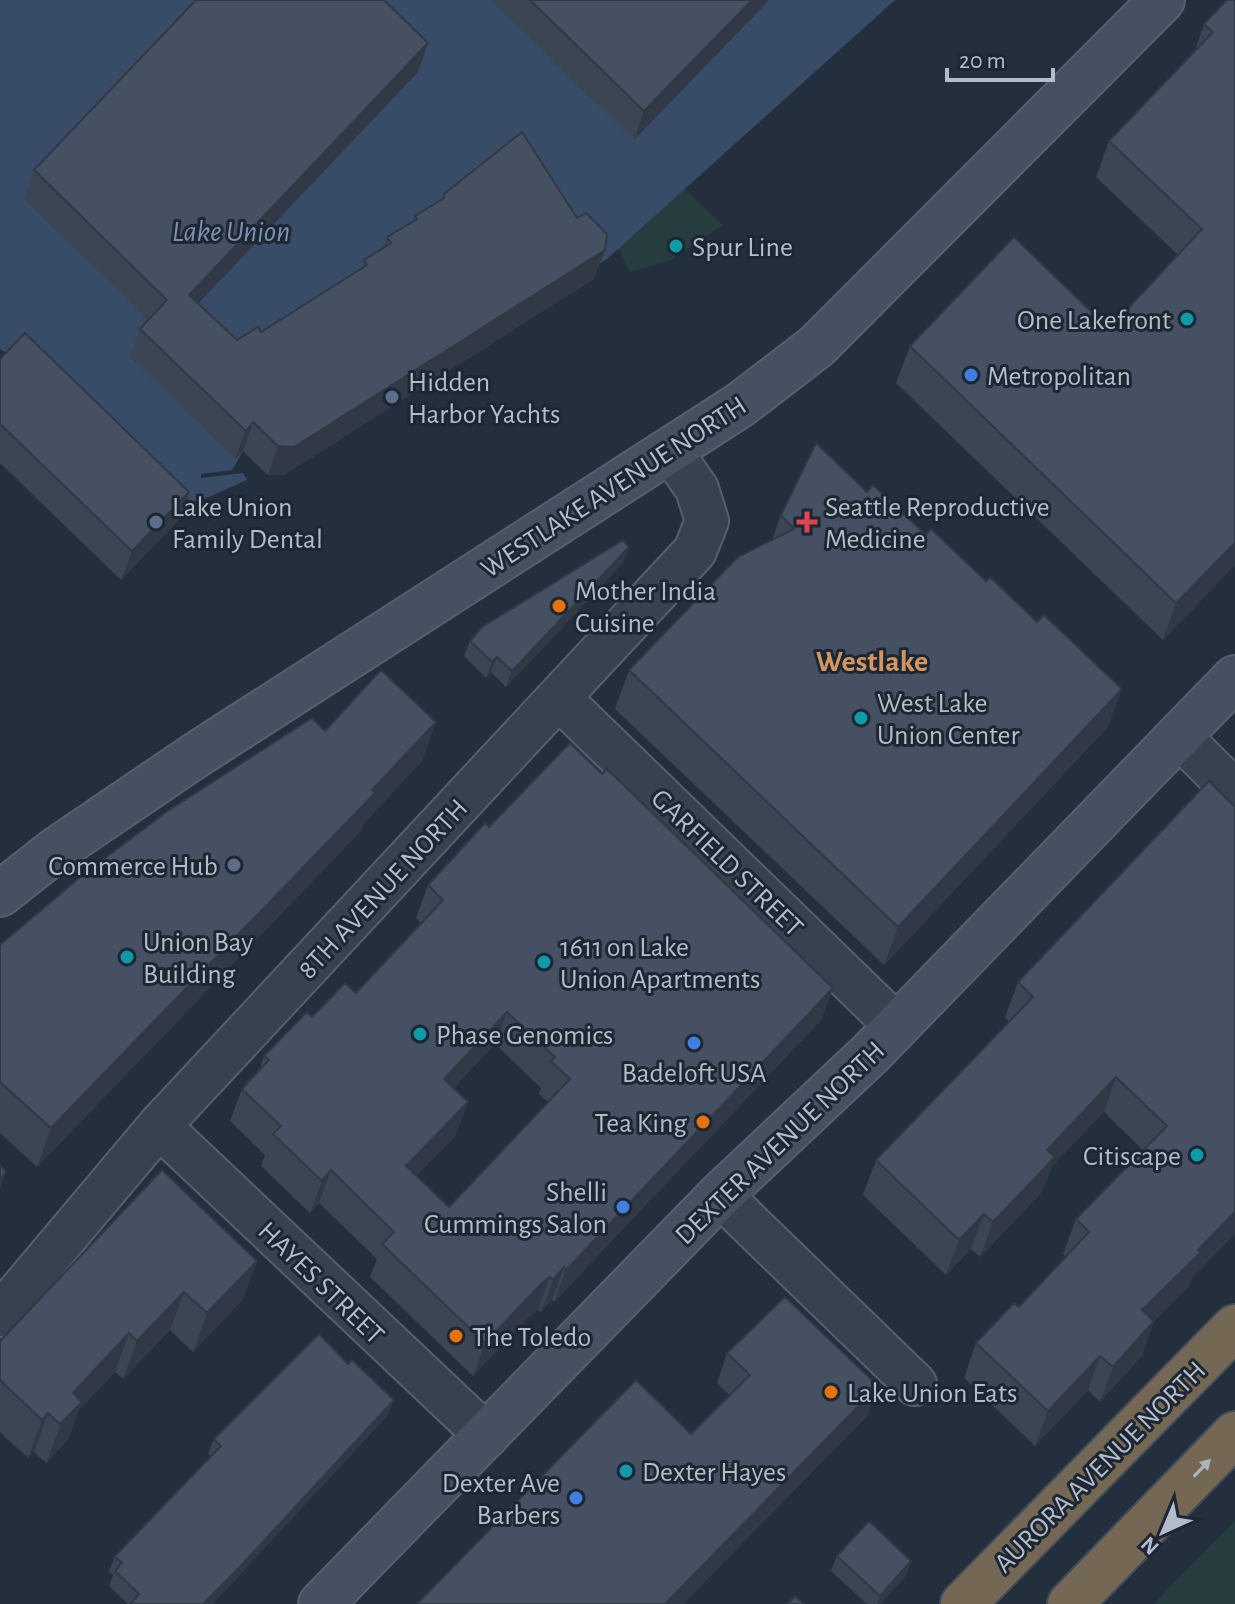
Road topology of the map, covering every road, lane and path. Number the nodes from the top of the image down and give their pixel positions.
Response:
1 (1162, 0) edge
2 (670, 450) junction
3 (1235, 678) edge
4 (559, 698) junction
5 (1179, 736) junction
6 (1235, 792) edge
7 (0, 894) edge
8 (897, 1026) junction
9 (159, 1126) junction
10 (720, 1195) junction
11 (0, 1315) edge
12 (1235, 1327) edge
13 (915, 1384) dead end
14 (1235, 1434) edge
15 (487, 1436) junction
16 (321, 1604) edge
17 (963, 1604) edge
18 (1070, 1604) edge

1 - 2 main road, WESTLAKE AVENUE NORTH
2 - 4 street, 8TH AVENUE NORTH
2 - 7 main road, WESTLAKE AVENUE NORTH
3 - 5 main road, DEXTER AVENUE NORTH
4 - 8 street, GARFIELD STREET
4 - 9 street, 8TH AVENUE NORTH
5 - 6 street
5 - 8 main road, DEXTER AVENUE NORTH
8 - 10 main road, DEXTER AVENUE NORTH
9 - 11 street, 8TH AVENUE NORTH
9 - 15 street, HAYES STREET
10 - 13 street
10 - 15 main road, DEXTER AVENUE NORTH
12 - 17 highway, AURORA AVENUE NORTH
18 -> 14 highway
15 - 16 main road, DEXTER AVENUE NORTH

